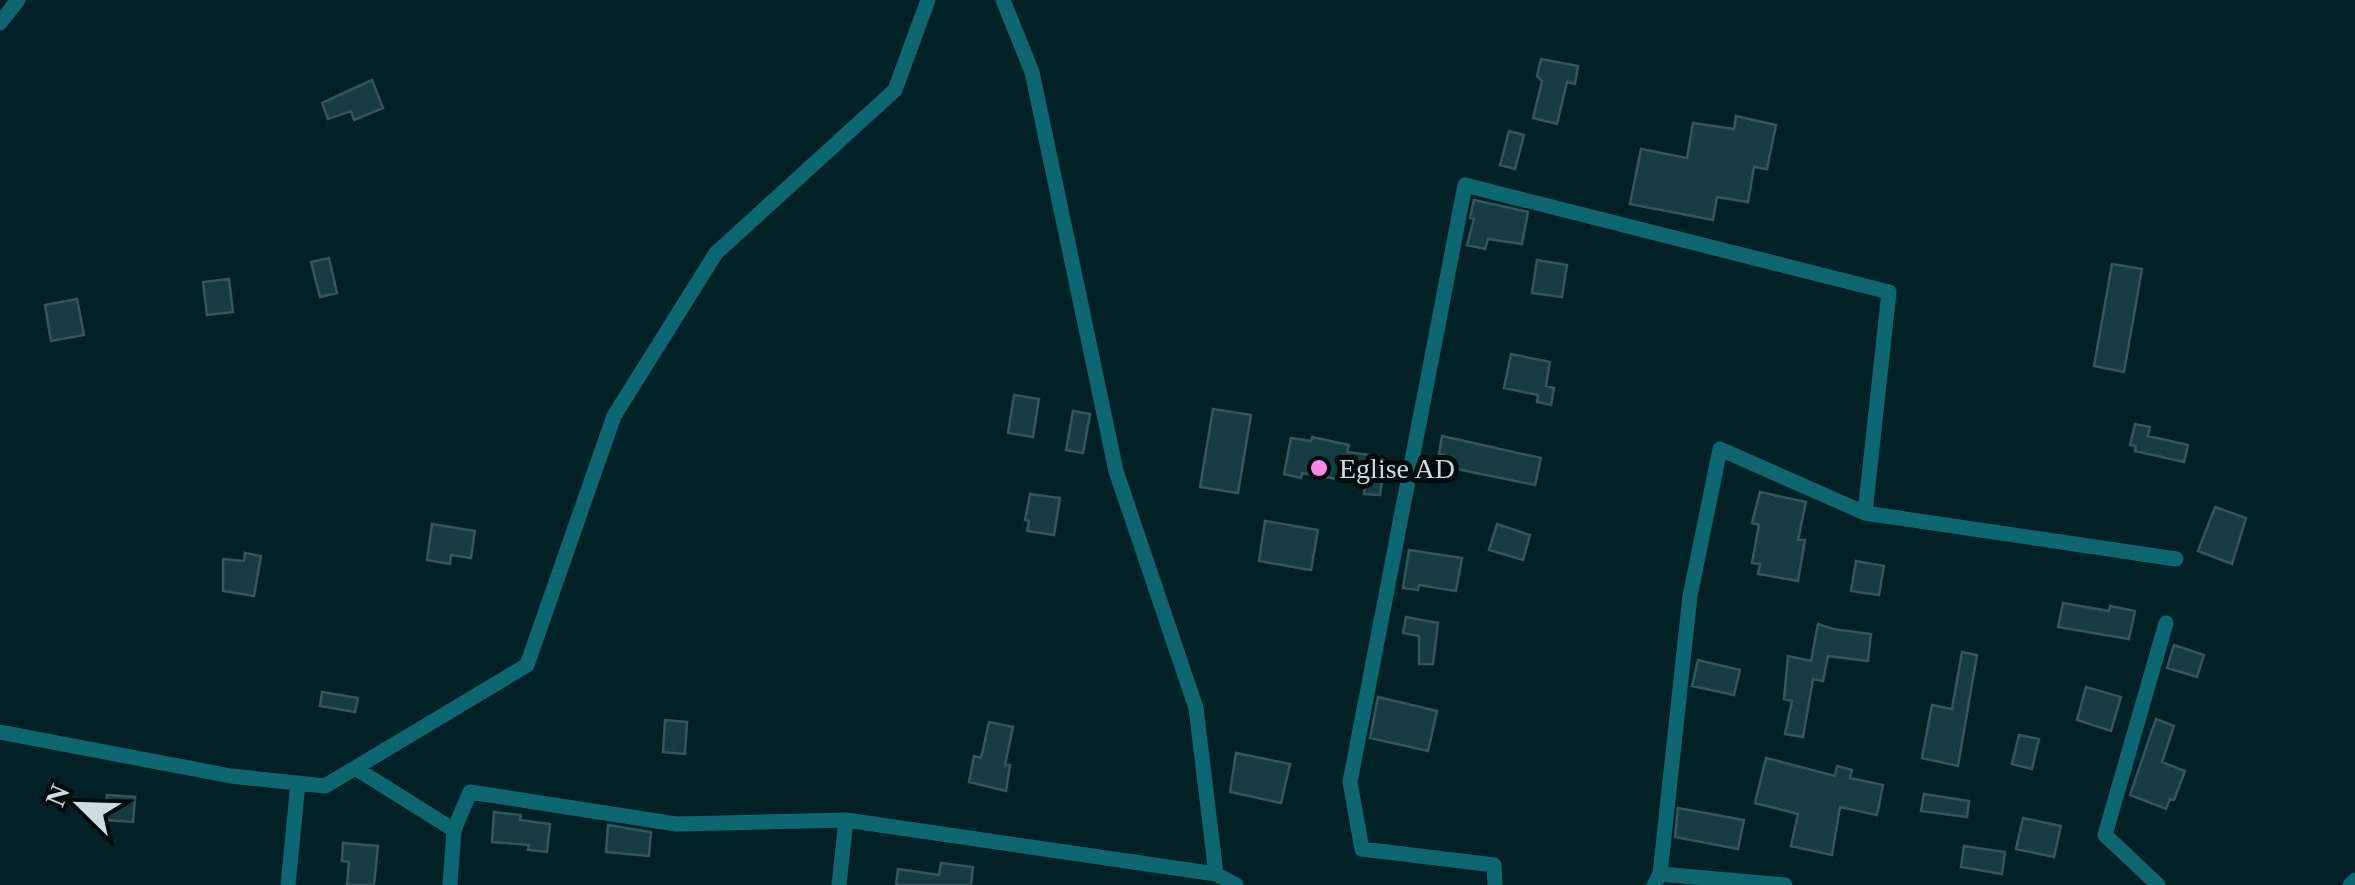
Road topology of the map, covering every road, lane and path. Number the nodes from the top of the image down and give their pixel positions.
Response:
1 (18, 0) edge
2 (928, 0) edge
3 (1002, 0) edge
4 (0, 23) edge
5 (1865, 513) junction
6 (2176, 558) dead end
7 (2166, 623) dead end
8 (0, 732) edge
9 (355, 768) junction
10 (298, 784) junction
11 (846, 820) junction
12 (454, 830) junction
13 (1216, 874) junction
14 (1657, 880) edge
15 (288, 885) edge
16 (450, 885) edge
17 (840, 885) edge
18 (1236, 885) edge
19 (1495, 885) edge
20 (1786, 885) edge
21 (2158, 885) edge

1 - 4 street
2 - 9 street
3 - 13 street
5 - 6 street
5 - 14 street
5 - 19 street
7 - 21 street
8 - 10 street
9 - 10 street
9 - 12 street
10 - 15 street
11 - 12 street
11 - 13 street
11 - 17 street
12 - 16 street
13 - 18 street
14 - 20 street

